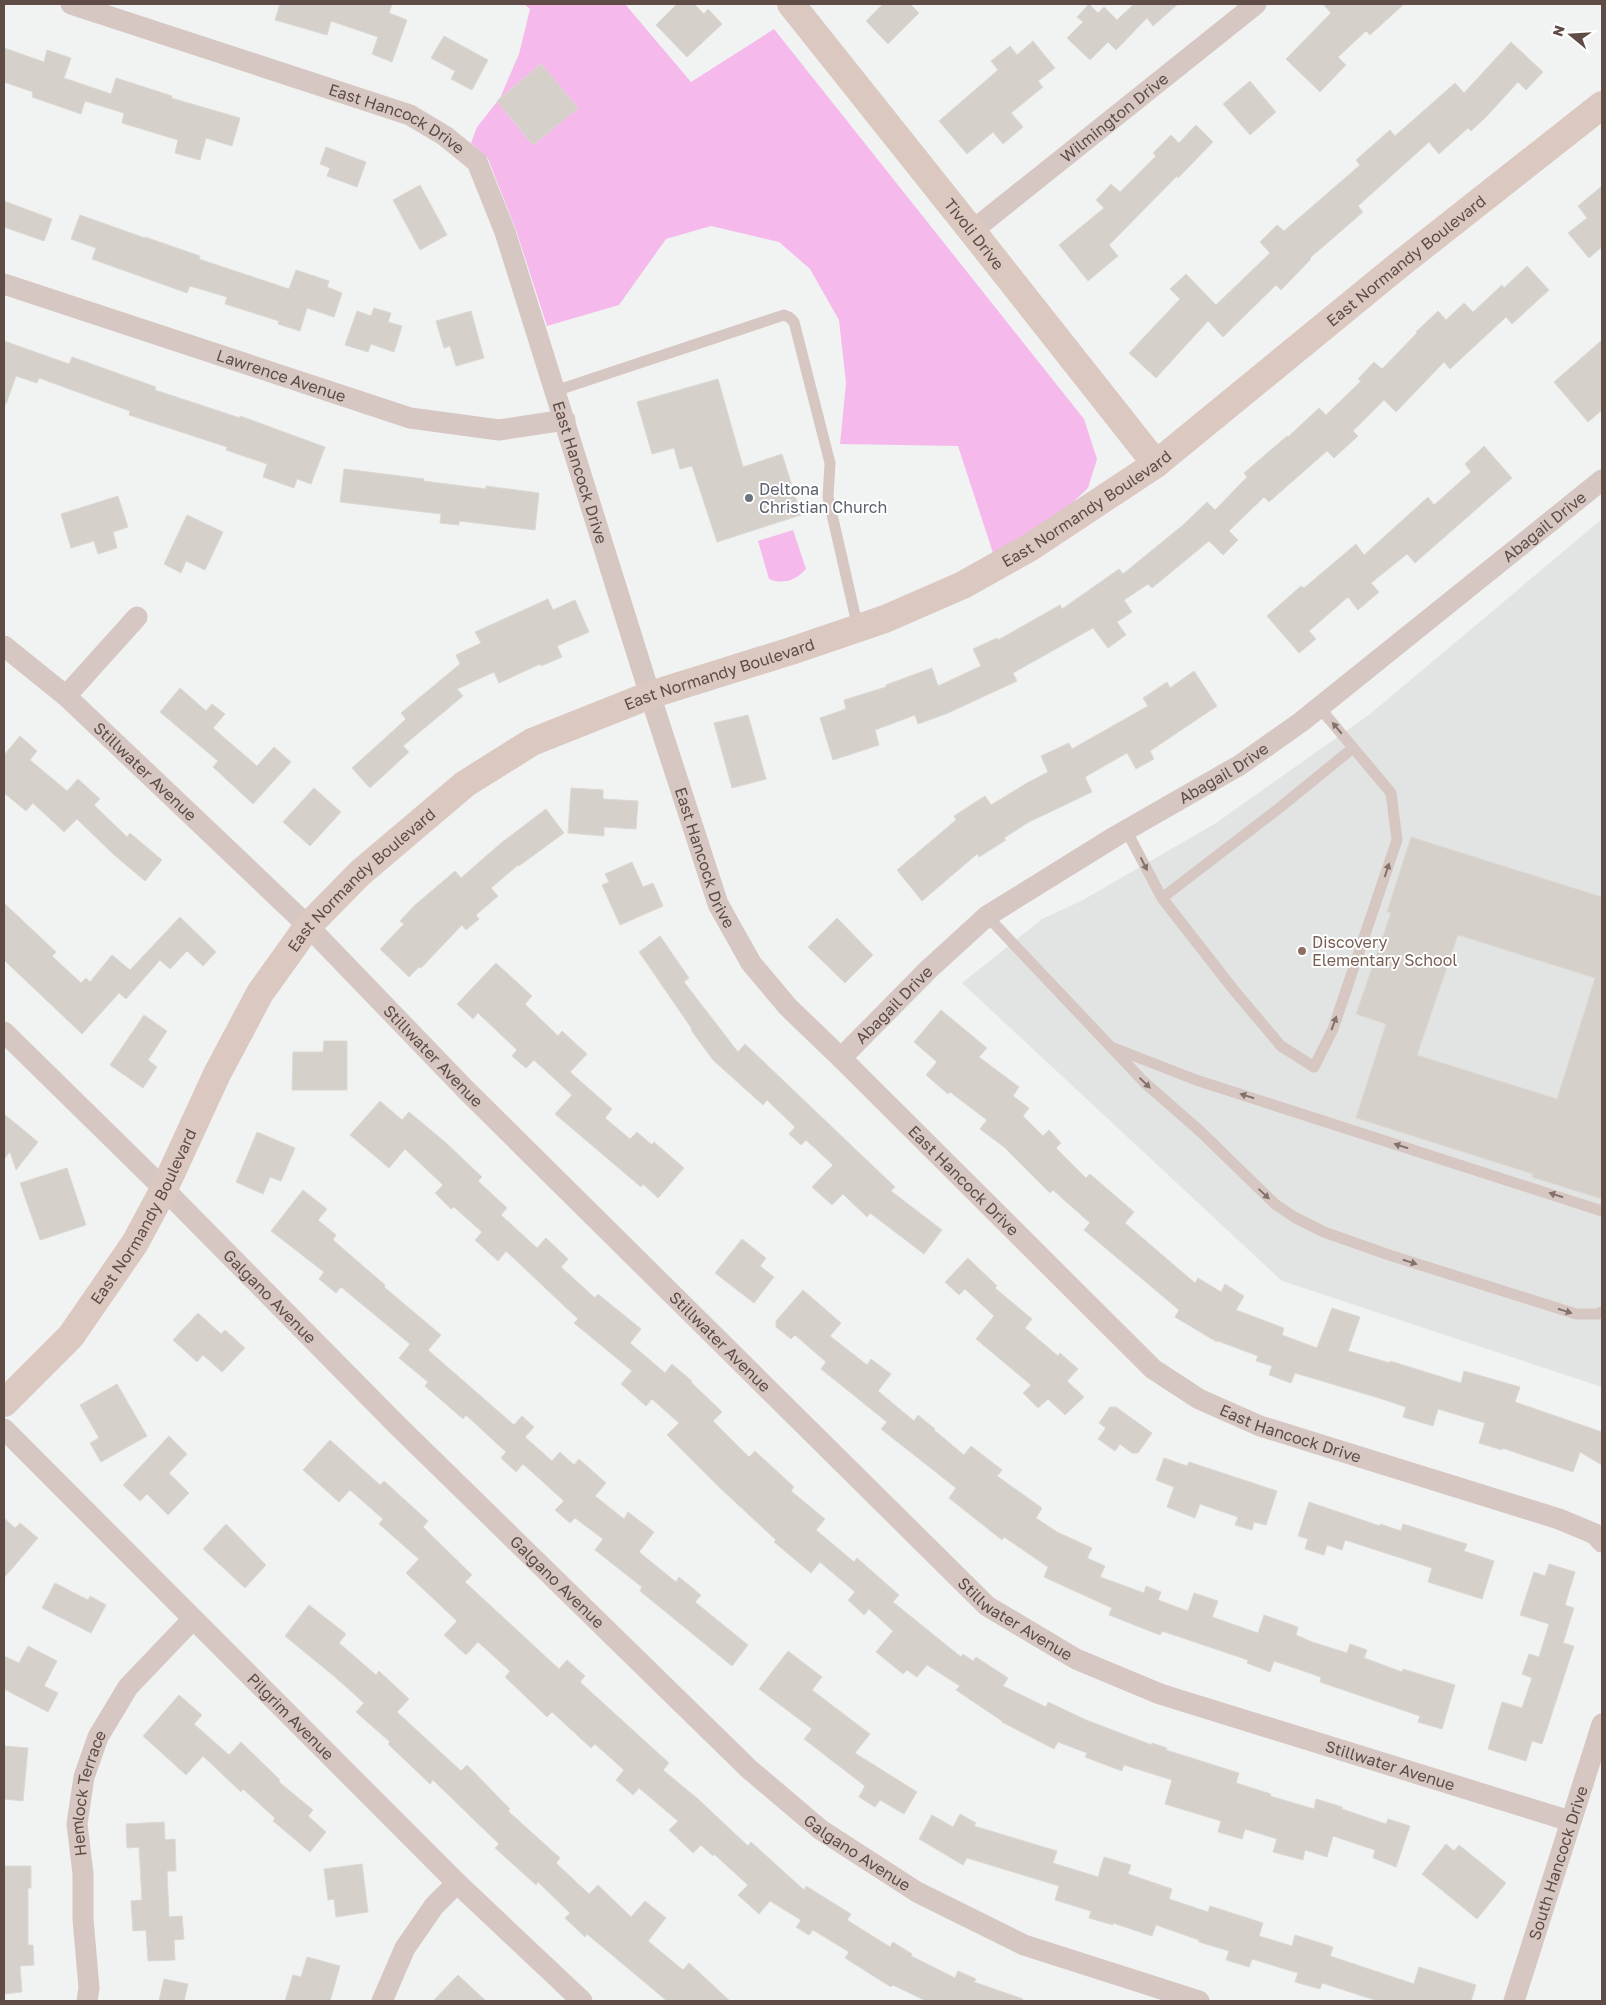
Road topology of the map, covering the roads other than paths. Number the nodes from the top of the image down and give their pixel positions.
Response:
1 (71, 4) edge
2 (790, 4) edge
3 (1256, 4) edge
4 (1602, 105) edge
5 (972, 231) junction
6 (4, 284) edge
7 (555, 390) junction
8 (565, 420) junction
9 (1156, 464) junction
10 (1602, 480) edge
11 (137, 617) dead end
12 (858, 628) junction
13 (4, 646) edge
14 (650, 695) junction
15 (66, 696) junction
16 (1319, 707) junction
17 (1353, 748) junction
18 (1126, 830) junction
19 (1162, 898) junction
20 (988, 916) junction
21 (308, 926) junction
22 (4, 1032) edge
23 (1112, 1047) junction
24 (842, 1058) junction
25 (164, 1189) junction
26 (1602, 1211) edge
27 (1602, 1312) edge
28 (4, 1403) edge
29 (4, 1429) edge
30 (1602, 1542) edge
31 (193, 1619) junction
32 (1602, 1724) edge
33 (1570, 1821) junction
34 (458, 1883) junction
35 (87, 2001) edge
36 (382, 2001) edge
37 (582, 2001) edge
38 (1199, 2001) edge
39 (1514, 2001) edge

1 - 7 street, East Hancock Drive
2 - 5 street, Tivoli Drive
3 - 5 street, Wilmington Drive
4 - 9 street, East Normandy Boulevard
5 - 9 street, Tivoli Drive
6 - 8 street, Lawrence Avenue
7 - 8 street, East Hancock Drive
7 - 12 lane
8 - 14 street, East Hancock Drive
9 - 12 street, East Normandy Boulevard
10 - 16 street, Abagail Drive
11 - 15 street
12 - 14 street, East Normandy Boulevard
13 - 15 street, Stillwater Avenue
14 - 21 street, East Normandy Boulevard
14 - 24 street, East Hancock Drive
15 - 21 street, Stillwater Avenue
17 -> 16 lane
16 - 18 street, Abagail Drive
17 - 19 lane
19 -> 17 lane
18 -> 19 lane
18 - 20 street, Abagail Drive
20 - 23 lane
20 - 24 street, Abagail Drive
21 - 25 street, East Normandy Boulevard
21 - 33 street, Stillwater Avenue
22 - 25 street, Galgano Avenue
26 -> 23 lane
23 -> 27 lane
24 - 30 street, East Hancock Drive
25 - 28 street, East Normandy Boulevard
25 - 38 street, Galgano Avenue
29 - 31 street, Pilgrim Avenue
31 - 34 street, Pilgrim Avenue
31 - 35 street, Hemlock Terrace
32 - 33 street, South Hancock Drive
33 - 39 street, South Hancock Drive
34 - 36 street
34 - 37 street, Pilgrim Avenue

